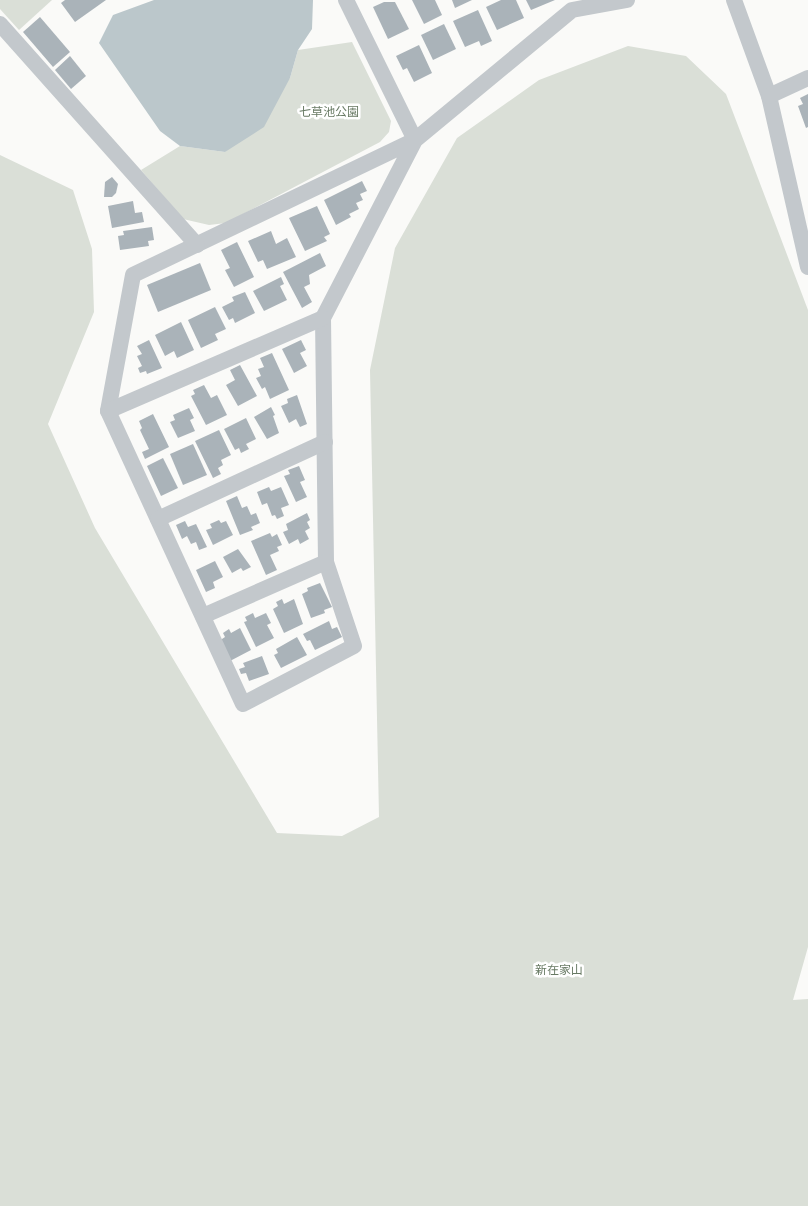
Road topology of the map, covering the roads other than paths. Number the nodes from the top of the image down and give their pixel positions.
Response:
1 (627, 0) edge
2 (734, 0) edge
3 (349, 1) edge
4 (0, 24) edge
5 (808, 78) edge
6 (769, 96) junction
7 (415, 140) junction
8 (801, 207) edge
9 (197, 245) junction
10 (808, 268) edge
11 (323, 318) junction
12 (108, 411) junction
13 (325, 442) junction
14 (158, 519) junction
15 (326, 562) junction
16 (203, 616) junction

1 - 7 street
2 - 6 street
3 - 7 street
4 - 9 street
5 - 6 street
6 - 8 street
7 - 9 street
7 - 11 street
8 - 10 street
9 - 12 street
11 - 12 street
11 - 13 street
12 - 14 street
13 - 14 street
13 - 15 street
14 - 16 street
15 - 16 street
15 - 16 street

